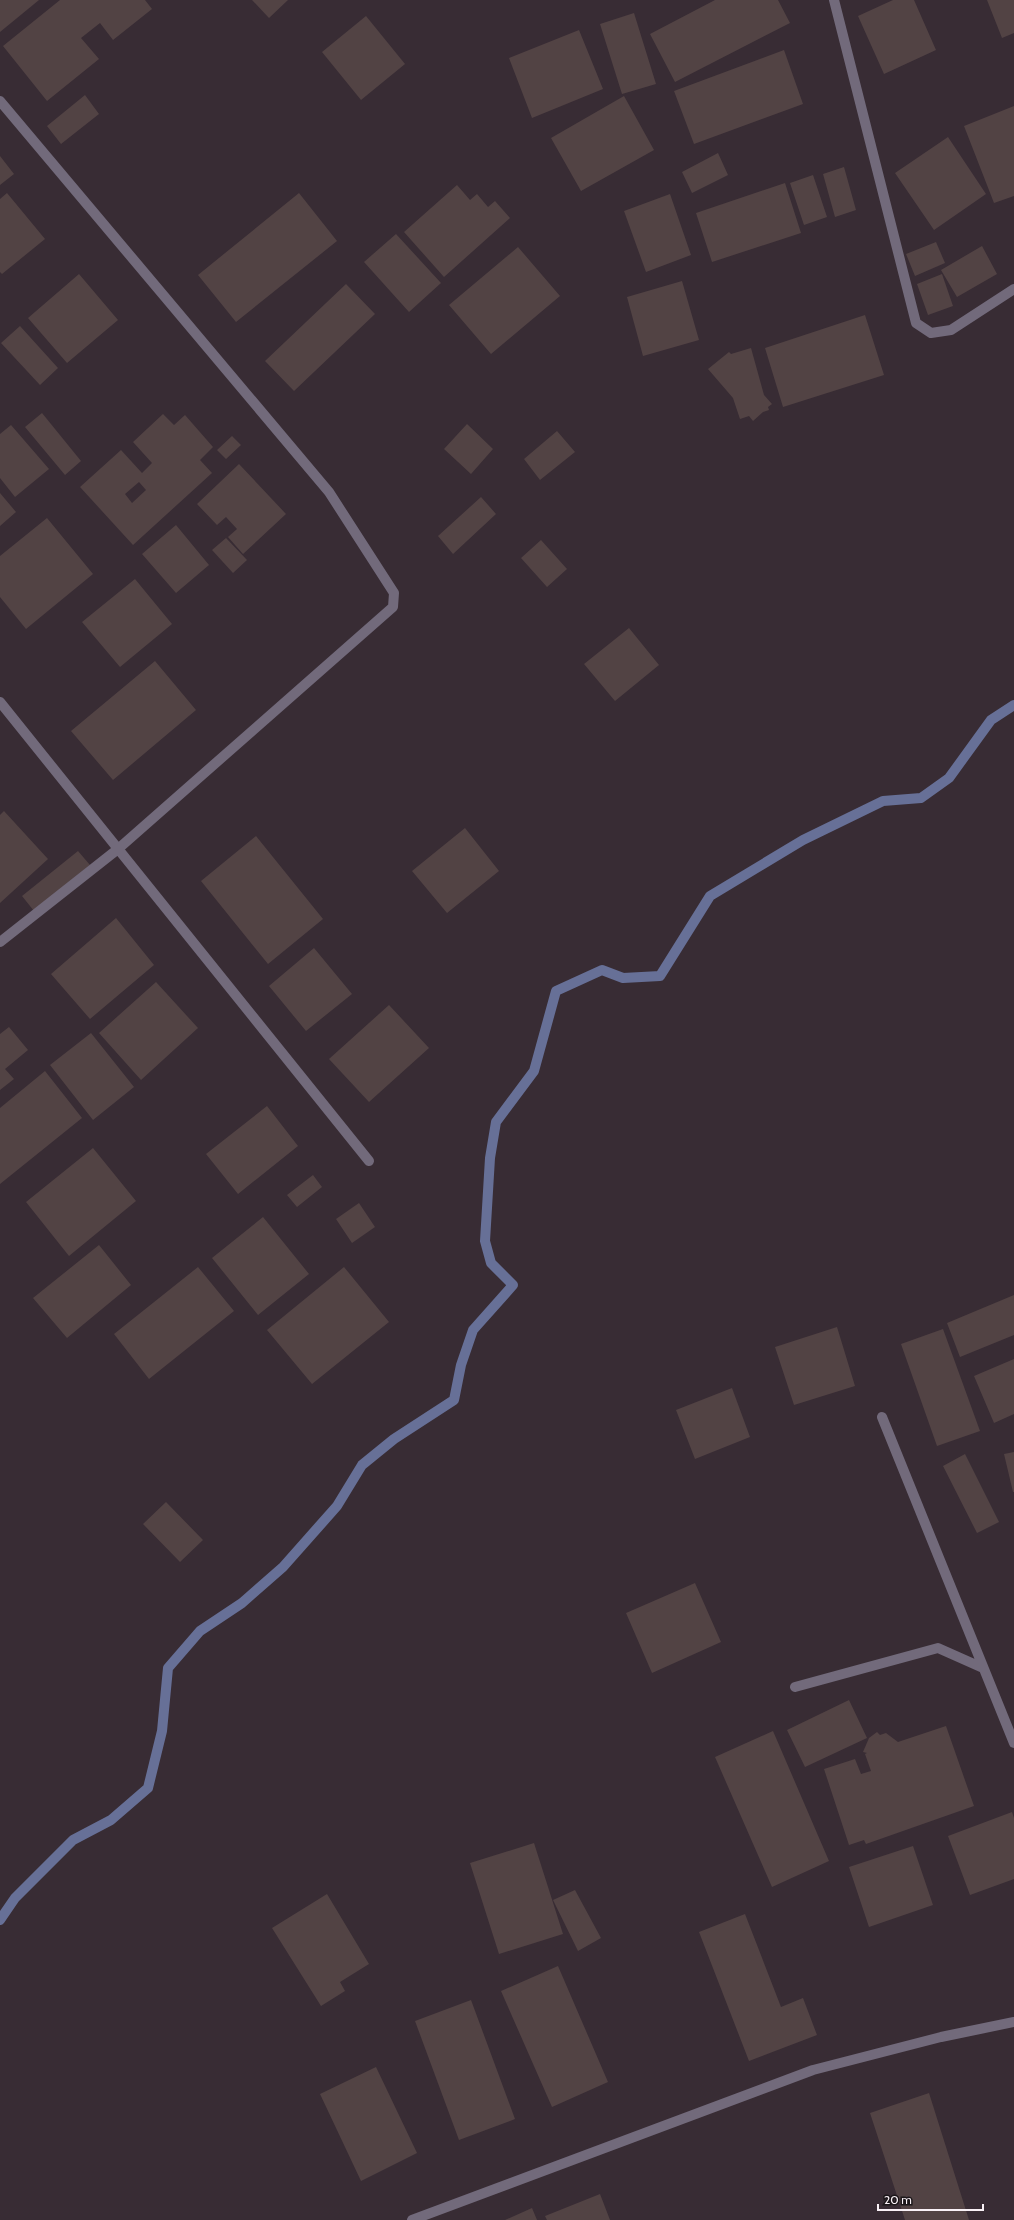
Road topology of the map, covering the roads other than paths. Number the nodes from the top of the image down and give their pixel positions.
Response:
1 (834, 0) edge
2 (0, 101) edge
3 (1014, 289) edge
4 (0, 702) edge
5 (118, 849) junction
6 (0, 942) edge
7 (369, 1161) dead end
8 (882, 1417) dead end
9 (983, 1668) junction
10 (795, 1687) dead end
11 (1014, 1743) edge
12 (1014, 2022) edge
13 (412, 2220) edge

1 - 3 street
2 - 5 street
4 - 5 street
5 - 6 street
5 - 7 street
8 - 9 street
9 - 10 street
9 - 11 street
12 - 13 street

